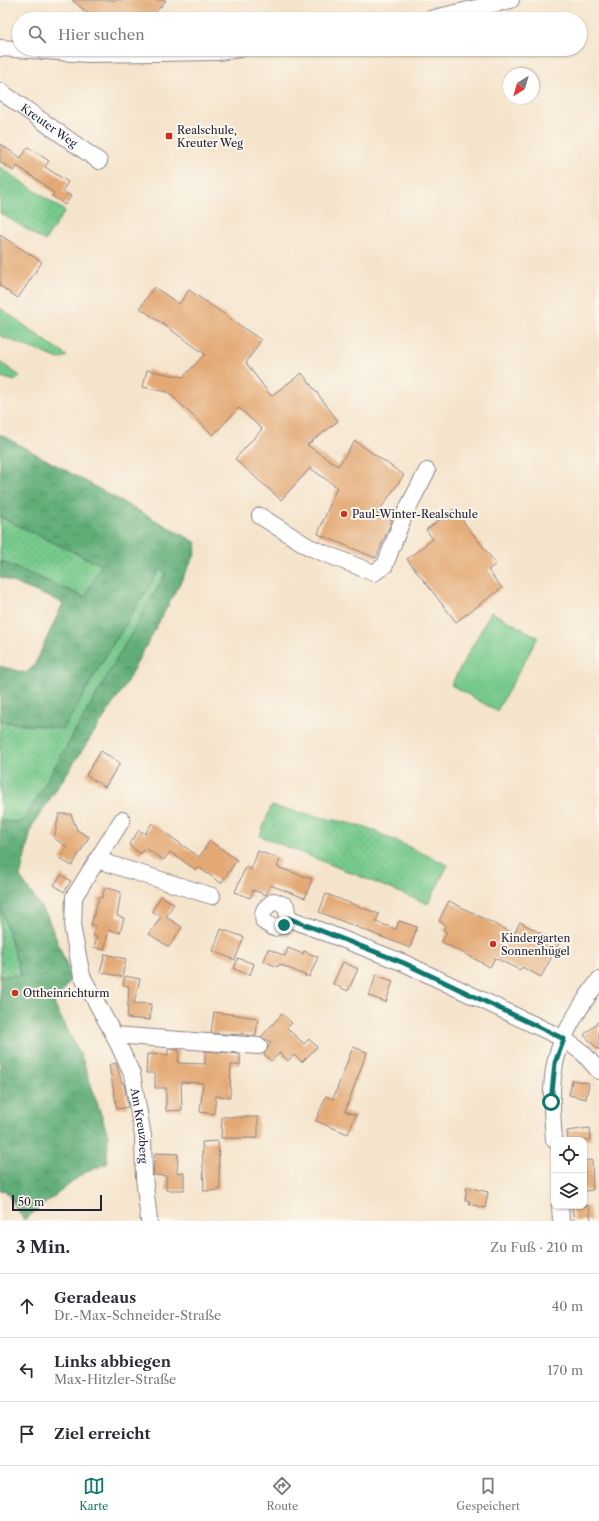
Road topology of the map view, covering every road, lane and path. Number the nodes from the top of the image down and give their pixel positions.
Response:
1 (512, 0) edge
2 (460, 12) edge
3 (0, 48) edge
4 (12, 49) edge
5 (0, 90) edge
6 (99, 161) dead end
7 (427, 471) dead end
8 (260, 516) dead end
9 (122, 820) dead end
10 (98, 860) junction
11 (212, 896) dead end
12 (288, 918) dead end
13 (599, 980) edge
14 (114, 1035) junction
15 (564, 1039) junction
16 (259, 1046) dead end
17 (599, 1071) edge
18 (554, 1137) edge
19 (560, 1209) edge
20 (149, 1221) edge
21 (561, 1221) edge

1 - 2 street
3 - 4 street
5 - 6 street, Kreuter Weg
7 - 8 street
9 - 10 street, Am Kreuzberg
10 - 11 street
10 - 14 street, Am Kreuzberg
12 - 15 street
13 - 15 street
14 - 16 street
14 - 20 street, Am Kreuzberg
15 - 17 street
15 - 18 street
19 - 21 street

